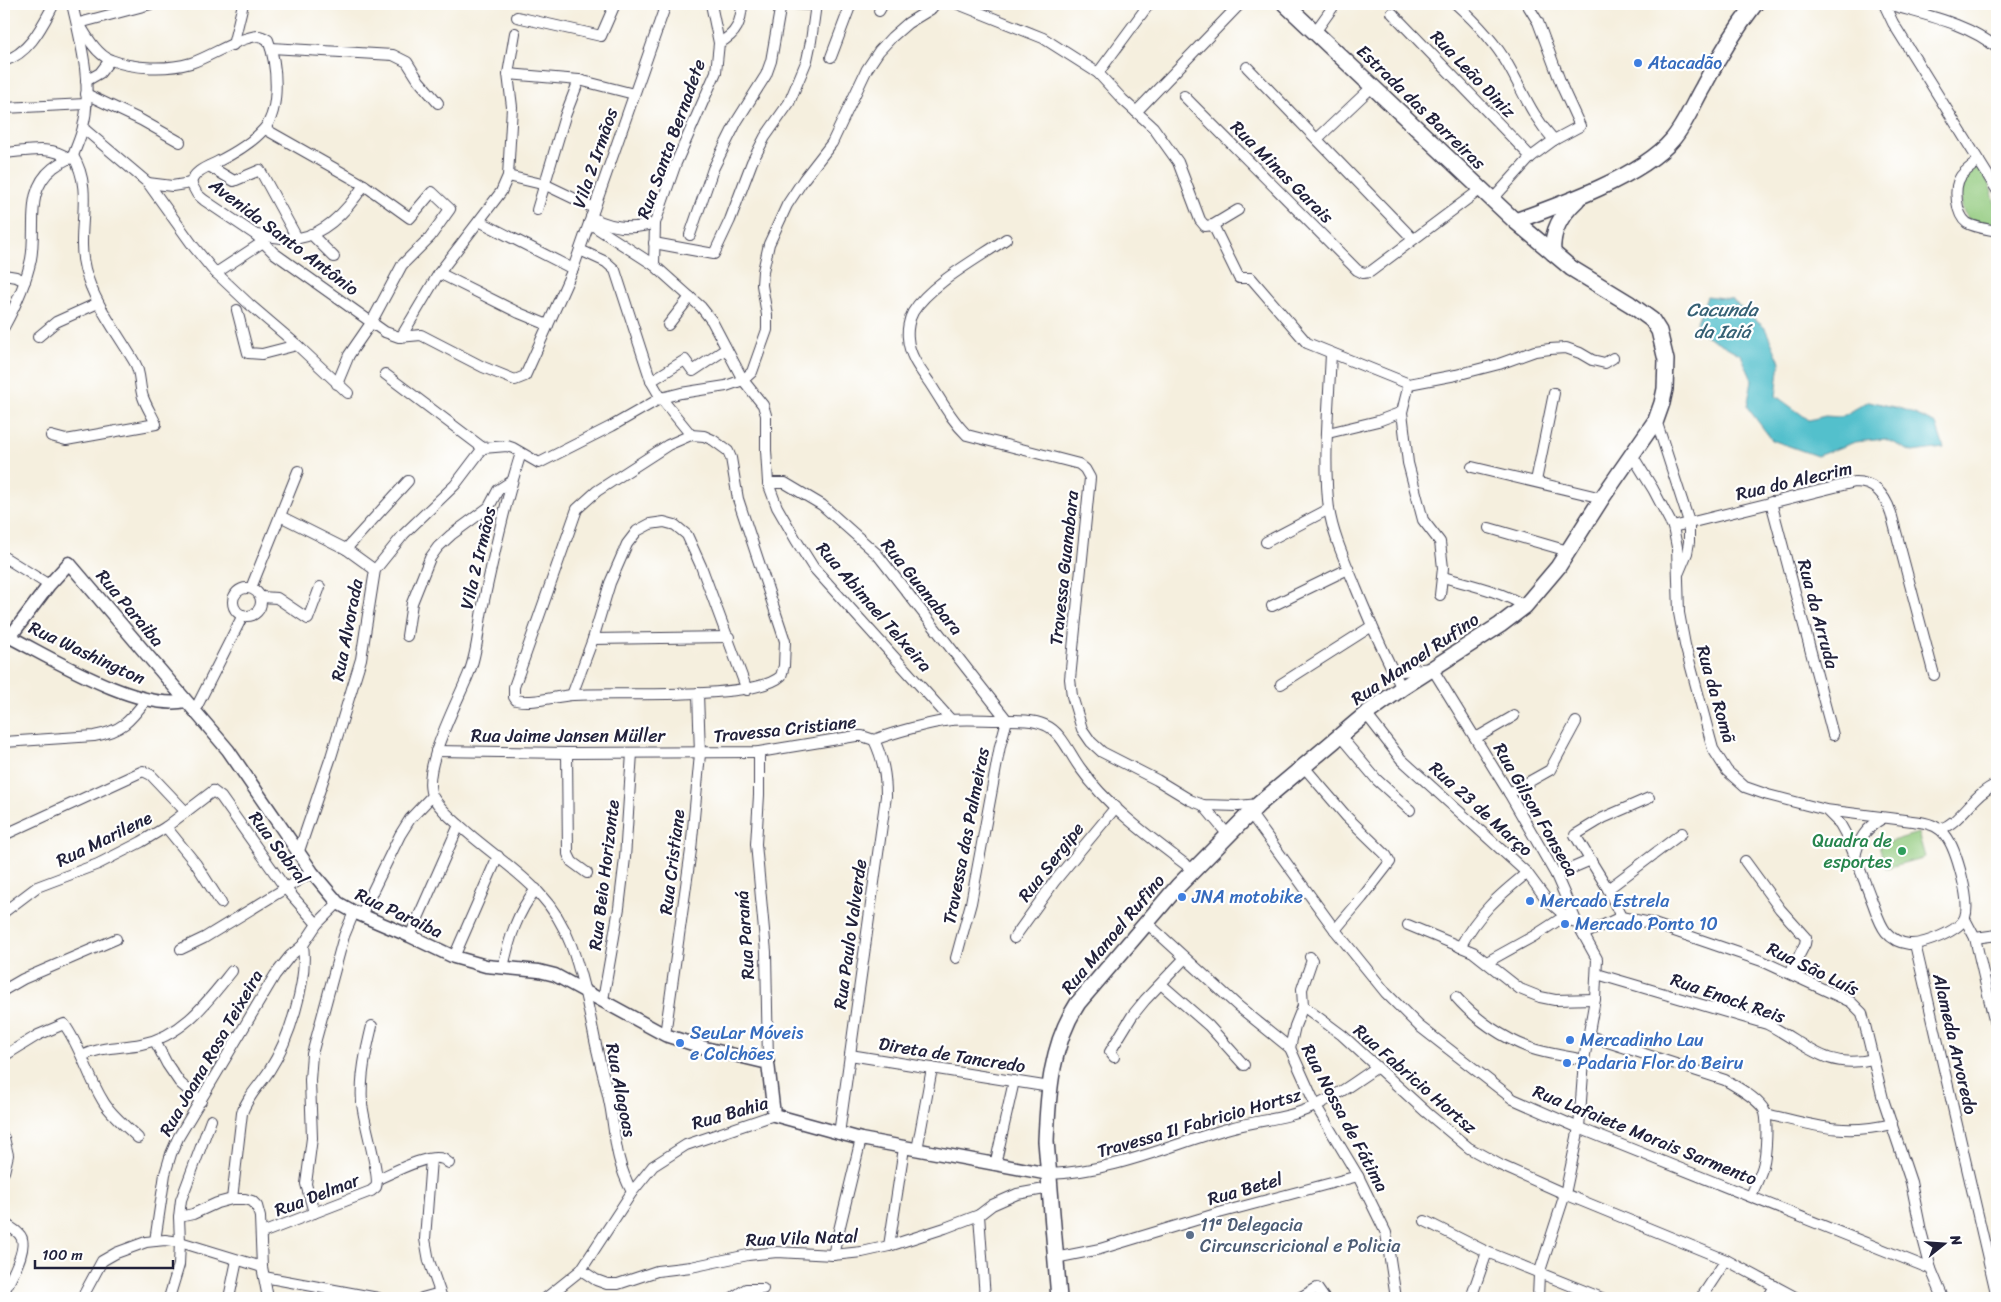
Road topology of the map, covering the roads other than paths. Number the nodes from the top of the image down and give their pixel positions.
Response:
1 (54, 4) edge
2 (72, 4) edge
3 (152, 4) edge
4 (243, 4) edge
5 (615, 4) edge
6 (666, 4) edge
7 (711, 4) edge
8 (742, 4) edge
9 (781, 4) edge
10 (794, 4) edge
11 (816, 4) edge
12 (851, 4) edge
13 (935, 4) edge
14 (958, 4) edge
15 (1149, 4) edge
16 (1240, 4) edge
17 (1285, 4) edge
18 (1335, 4) edge
19 (1456, 4) edge
20 (1526, 4) edge
21 (1755, 4) edge
22 (1884, 4) edge
23 (1888, 4) edge
24 (984, 8) edge
25 (1392, 13) dead end
26 (517, 17) dead end
27 (78, 24) junction
28 (1315, 32) junction
29 (515, 33) dead end
30 (720, 43) junction
31 (233, 45) junction
32 (271, 48) junction
33 (1997, 48) edge
34 (831, 57) dead end
35 (110, 60) junction
36 (4, 61) edge
37 (1247, 67) dead end
38 (1098, 73) junction
39 (508, 74) junction
40 (579, 80) junction
41 (86, 81) junction
42 (1372, 86) junction
43 (634, 94) junction
44 (1184, 96) dead end
45 (86, 99) junction
46 (438, 103) dead end
47 (4, 108) edge
48 (1136, 112) junction
49 (83, 128) junction
50 (265, 128) junction
51 (1317, 139) junction
52 (1554, 140) junction
53 (180, 142) dead end
54 (4, 153) edge
55 (71, 157) junction
56 (1531, 157) junction
57 (1979, 161) junction
58 (209, 166) junction
59 (508, 176) junction
60 (148, 183) junction
61 (191, 183) junction
62 (364, 185) junction
63 (546, 185) junction
64 (1481, 189) junction
65 (1997, 190) edge
66 (1580, 196) junction
67 (1492, 200) junction
68 (537, 210) dead end
69 (1238, 210) dead end
70 (592, 216) junction
71 (1515, 220) junction
72 (479, 221) junction
73 (655, 224) junction
74 (1212, 226) junction
75 (1997, 231) edge
76 (311, 234) junction
77 (690, 235) dead end
78 (1533, 236) joint
79 (259, 238) junction
80 (297, 238) junction
81 (1006, 239) dead end
82 (1413, 239) junction
83 (654, 243) junction
84 (580, 250) junction
85 (1553, 253) junction
86 (334, 257) dead end
87 (654, 265) junction
88 (573, 269) junction
89 (216, 272) junction
90 (439, 273) junction
91 (4, 275) edge
92 (25, 281) junction
93 (690, 297) junction
94 (98, 303) junction
95 (237, 310) dead end
96 (371, 323) junction
97 (549, 323) junction
98 (668, 325) dead end
99 (4, 327) edge
100 (38, 337) dead end
101 (401, 337) junction
102 (298, 345) junction
103 (726, 349) junction
104 (1330, 353) junction
105 (1613, 358) dead end
106 (385, 374) dead end
107 (743, 380) junction
108 (652, 381) junction
109 (337, 384) junction
110 (1409, 384) junction
111 (348, 393) dead end
112 (1554, 393) dead end
113 (661, 398) junction
114 (1402, 412) junction
115 (1656, 420) junction
116 (1328, 433) junction
117 (691, 435) junction
118 (51, 436) dead end
119 (483, 448) junction
120 (521, 453) junction
121 (1632, 455) junction
122 (1472, 467) dead end
123 (298, 471) dead end
124 (512, 481) junction
125 (1536, 481) junction
126 (408, 482) dead end
127 (768, 483) junction
128 (1602, 498) junction
129 (1771, 502) junction
130 (1329, 510) junction
131 (280, 516) junction
132 (1689, 522) junction
133 (1673, 527) junction
134 (1489, 528) dead end
135 (1266, 542) dead end
136 (346, 549) junction
137 (1568, 551) junction
138 (4, 558) edge
139 (1348, 569) junction
140 (375, 570) junction
141 (1677, 575) junction
142 (1443, 577) junction
143 (49, 585) junction
144 (320, 587) dead end
145 (251, 588) junction
146 (1440, 595) dead end
147 (261, 597) junction
148 (1272, 606) dead end
149 (1525, 606) junction
150 (243, 615) junction
151 (1372, 626) junction
152 (7, 635) edge
153 (407, 636) dead end
154 (729, 637) junction
155 (593, 639) junction
156 (1432, 668) junction
157 (1393, 672) junction
158 (1934, 675) dead end
159 (1281, 684) dead end
160 (1402, 688) junction
161 (747, 690) junction
162 (698, 693) junction
163 (572, 695) junction
164 (146, 700) junction
165 (190, 706) junction
166 (1366, 714) junction
167 (1514, 716) dead end
168 (951, 720) junction
169 (1007, 720) junction
170 (1576, 722) dead end
171 (1833, 735) dead end
172 (1340, 736) junction
173 (1476, 738) junction
174 (874, 740) junction
175 (4, 742) edge
176 (436, 751) junction
177 (632, 752) junction
178 (759, 752) junction
179 (568, 753) junction
180 (700, 754) junction
181 (1304, 767) junction
182 (1997, 784) edge
183 (215, 792) joint
184 (1509, 793) junction
185 (432, 796) junction
186 (1649, 798) dead end
187 (1203, 805) junction
188 (1116, 807) junction
189 (1254, 809) junction
190 (1410, 810) dead end
191 (1826, 810) junction
192 (186, 812) junction
193 (1883, 818) junction
194 (459, 824) junction
195 (166, 827) junction
196 (1940, 829) junction
197 (1682, 833) dead end
198 (4, 835) edge
199 (1228, 835) junction
200 (299, 852) junction
201 (498, 856) junction
202 (1855, 858) junction
203 (1591, 860) junction
204 (1745, 862) dead end
205 (1193, 870) junction
206 (312, 872) junction
207 (587, 873) dead end
208 (1526, 873) junction
209 (1556, 875) junction
210 (286, 889) junction
211 (536, 889) junction
212 (1608, 889) junction
213 (221, 903) dead end
214 (338, 903) junction
215 (4, 912) edge
216 (357, 914) junction
217 (1565, 916) junction
218 (1621, 917) junction
219 (1965, 919) junction
220 (1147, 923) junction
221 (1577, 923) junction
222 (317, 924) junction
223 (1408, 925) dead end
224 (1335, 930) junction
225 (1584, 934) junction
226 (1997, 935) edge
227 (410, 936) junction
228 (1014, 938) dead end
229 (1975, 938) junction
230 (116, 939) dead end
231 (1915, 944) junction
232 (304, 945) junction
233 (1460, 947) junction
234 (180, 949) dead end
235 (1310, 957) dead end
236 (454, 958) junction
237 (956, 958) dead end
238 (1185, 958) junction
239 (1487, 962) junction
240 (503, 968) junction
241 (232, 971) dead end
242 (1790, 973) junction
243 (1597, 974) junction
244 (1161, 984) junction
245 (4, 990) edge
246 (584, 992) junction
247 (1456, 997) dead end
248 (1595, 999) junction
249 (603, 1000) junction
250 (1303, 1006) junction
251 (372, 1026) dead end
252 (1997, 1033) edge
253 (665, 1035) junction
254 (1589, 1036) junction
255 (156, 1041) junction
256 (1290, 1048) junction
257 (850, 1055) junction
258 (4, 1056) edge
259 (82, 1056) junction
260 (1114, 1057) dead end
261 (1873, 1059) junction
262 (1584, 1060) junction
263 (768, 1063) junction
264 (1244, 1065) dead end
265 (932, 1068) junction
266 (1376, 1068) junction
267 (1014, 1081) junction
268 (1050, 1087) junction
269 (201, 1101) junction
270 (1316, 1106) junction
271 (1766, 1114) junction
272 (774, 1115) junction
273 (211, 1120) dead end
274 (1892, 1124) junction
275 (1579, 1128) junction
276 (839, 1134) junction
277 (4, 1138) edge
278 (138, 1138) dead end
279 (861, 1139) junction
280 (904, 1148) junction
281 (917, 1150) junction
282 (431, 1159) junction
283 (449, 1163) dead end
284 (995, 1165) junction
285 (4, 1172) edge
286 (1358, 1176) junction
287 (378, 1180) junction
288 (1050, 1181) junction
289 (632, 1192) junction
290 (1565, 1194) junction
291 (1751, 1196) junction
292 (232, 1199) junction
293 (314, 1213) junction
294 (979, 1215) junction
295 (179, 1216) junction
296 (1425, 1221) dead end
297 (4, 1222) edge
298 (262, 1233) junction
299 (156, 1241) junction
300 (180, 1242) junction
301 (889, 1246) junction
302 (1487, 1252) junction
303 (833, 1255) junction
304 (1055, 1258) junction
305 (237, 1260) junction
306 (1726, 1260) junction
307 (1931, 1269) junction
308 (580, 1270) junction
309 (263, 1272) junction
310 (1539, 1274) junction
311 (1775, 1286) junction
312 (763, 1289) dead end
313 (4, 1292) edge
314 (441, 1296) edge
315 (1997, 1297) edge
316 (82, 1298) edge
317 (169, 1298) edge
318 (229, 1298) edge
319 (268, 1298) edge
320 (378, 1298) edge
321 (422, 1298) edge
322 (546, 1298) edge
323 (733, 1298) edge
324 (985, 1298) edge
325 (1058, 1298) edge
326 (1299, 1298) edge
327 (1324, 1298) edge
328 (1396, 1298) edge
329 (1471, 1298) edge
330 (1538, 1298) edge
331 (1602, 1298) edge
332 (1701, 1298) edge
333 (1768, 1298) edge
334 (1797, 1298) edge
335 (1943, 1298) edge

1 - 36 street
2 - 27 street
3 - 27 street
4 - 31 street
5 - 26 street
6 - 43 street, Vila 2 Irmãos
7 - 30 street
8 - 30 street, Rua Santa Bernadete
9 - 77 street
10 - 11 street
11 - 83 street
12 - 34 street
13 - 107 street
14 - 24 street
15 - 38 street
16 - 48 street
17 - 28 main road, Estrada das Barreiras
18 - 28 street
19 - 52 street
20 - 52 street
21 - 66 main road
22 - 57 street
23 - 33 street
24 - 38 street
25 - 56 street, Rua Leão Diniz
27 - 35 street
27 - 41 street
28 - 42 main road, Estrada das Barreiras
29 - 39 street
30 - 73 street, Rua Santa Bernadete
31 - 32 street
31 - 35 street
32 - 46 street
32 - 50 street
35 - 41 street
37 - 51 street
38 - 48 street
39 - 40 street
39 - 59 street
40 - 43 street
40 - 63 street
41 - 45 street
42 - 51 street
42 - 64 main road, Estrada das Barreiras
43 - 70 street, Vila 2 Irmãos
44 - 82 street, Rua Minas Garais
45 - 47 street
45 - 49 street
45 - 53 street
48 - 74 street
49 - 55 street
49 - 60 street
50 - 58 street
50 - 62 street
51 - 82 street
52 - 56 street
54 - 55 street
55 - 92 street
55 - 94 street
56 - 67 street
57 - 65 street
57 - 75 street
58 - 61 street
58 - 80 street
59 - 63 street
59 - 72 street
60 - 61 street, Avenida Santo Antônio
60 - 89 street
61 - 79 street, Avenida Santo Antônio
62 - 76 street
62 - 96 street
63 - 68 street
63 - 70 street
64 - 67 main road, Estrada das Barreiras
64 - 82 street
66 - 71 main road
66 - 85 main road
67 - 71 main road, Estrada das Barreiras
69 - 74 street
70 - 73 street
70 - 84 street, Vila 2 Irmãos
70 - 87 street, Rua Abimael Telxeira
71 - 78 main road, Estrada das Barreiras
72 - 88 street
72 - 90 street
73 - 83 street, Rua Santa Bernadete
74 - 104 street
76 - 80 street
76 - 86 street
78 - 85 main road, Rua Manoel Rufino
79 - 80 street
79 - 89 street
79 - 96 street, Avenida Santo Antônio
81 - 187 street, Travessa Guanabara
83 - 87 street, Rua Santa Bernadete
84 - 88 street, Vila 2 Irmãos
84 - 108 street
85 - 115 main road, Rua Manoel Rufino
87 - 93 street, Rua Abimael Telxeira
88 - 97 street, Vila 2 Irmãos
89 - 102 street
90 - 97 street
90 - 101 street
91 - 92 street
92 - 99 street
93 - 98 street
93 - 103 street, Rua Abimael Telxeira
94 - 100 street
94 - 118 street
95 - 102 street
96 - 101 street, Avenida Santo Antônio
96 - 109 street
97 - 101 street, Vila 2 Irmãos
102 - 109 street
103 - 107 street, Rua Abimael Telxeira
103 - 108 street
104 - 110 street
104 - 116 street
105 - 110 street
106 - 119 street
107 - 113 street
107 - 127 street, Rua Abimael Telxeira
108 - 113 street
109 - 111 street
110 - 114 street
112 - 125 street
113 - 117 street
113 - 120 street
114 - 116 street
114 - 142 street
115 - 121 main road, Rua Manoel Rufino
115 - 132 street, Rua da Romã
116 - 130 street
117 - 161 street
117 - 163 street
119 - 120 street
119 - 140 street, Rua Alvorada
120 - 124 street, Vila 2 Irmãos
121 - 128 main road, Rua Manoel Rufino
121 - 133 street, Rua da Romã
122 - 125 street
123 - 131 street
124 - 153 street
124 - 176 street, Vila 2 Irmãos
125 - 128 street
126 - 136 street
127 - 168 street, Rua Abimael Telxeira
127 - 169 street, Rua Guanabara
128 - 137 main road, Rua Manoel Rufino
129 - 132 street, Rua do Alecrim
129 - 158 street, Rua do Alecrim
129 - 171 street, Rua da Arruda
130 - 135 street
130 - 139 street
131 - 136 street
131 - 145 street
132 - 133 street, Rua do Alecrim
132 - 141 street, Rua da Romã
133 - 141 street, Rua da Romã
134 - 137 street
136 - 140 street
137 - 149 main road, Rua Manoel Rufino
138 - 143 street
139 - 148 street
139 - 151 street
140 - 200 street, Rua Alvorada
141 - 191 street, Rua da Romã
142 - 146 street
142 - 149 street
143 - 152 street
143 - 165 street, Rua Paraiba
144 - 147 street
145 - 147 street
145 - 150 street
147 - 150 street
149 - 156 main road, Rua Manoel Rufino
150 - 165 street
151 - 157 street
151 - 159 street
152 - 164 street, Rua Washington
154 - 155 street
154 - 155 street
154 - 161 street
155 - 163 street
156 - 157 street
156 - 160 main road, Rua Manoel Rufino
156 - 173 street, Rua Gilson Fonseca
157 - 160 street
160 - 166 main road, Rua Manoel Rufino
161 - 162 street
162 - 163 street
162 - 180 street, Rua Cristiane
164 - 165 street, Rua Washington
164 - 175 street
165 - 200 street, Rua Paraiba
166 - 172 main road, Rua Manoel Rufino
166 - 208 street, Rua 23 de Março
167 - 173 street
168 - 169 street
168 - 174 street
169 - 188 street
169 - 237 street, Travessa das Palmeiras
170 - 184 street
172 - 181 main road, Rua Manoel Rufino
172 - 190 street
173 - 184 street, Rua Gilson Fonseca
174 - 178 street, Travessa Cristiane
174 - 257 street, Rua Paulo Valverde
176 - 179 street, Rua Jaime Jansen Müller
176 - 185 street, Vila 2 Irmãos
177 - 179 street, Rua Jaime Jansen Müller
177 - 180 street, Rua Jaime Jansen Müller
177 - 249 street, Rua Beio Horizonte
178 - 180 street, Travessa Cristiane
178 - 263 street, Rua Paraná
179 - 207 street
180 - 253 street, Rua Cristiane
181 - 189 main road, Rua Manoel Rufino
181 - 224 street
182 - 196 street
183 - 192 street, Rua Marilene
183 - 210 street, Rua Sobral
184 - 209 street, Rua Gilson Fonseca
185 - 194 street, Rua Alagoas
185 - 216 street
186 - 203 street
187 - 189 street, Travessa Guanabara
187 - 199 street, Travessa Guanabara
188 - 205 street
188 - 228 street, Rua Sergipe
189 - 199 main road, Rua Manoel Rufino
189 - 224 street, Rua Lafaiete Morais Sarmento
191 - 193 street, Rua da Romã
191 - 202 street
192 - 195 street, Rua Marilene
192 - 198 street
193 - 196 street
193 - 202 street
194 - 201 street, Rua Alagoas
194 - 227 street
195 - 213 street
195 - 215 street, Rua Marilene
196 - 219 street
197 - 212 street
199 - 205 main road, Rua Manoel Rufino
200 - 206 street, Rua Paraiba
201 - 211 street, Rua Alagoas
201 - 236 street
202 - 231 street
203 - 209 street
203 - 212 street
204 - 242 street
205 - 220 main road, Rua Manoel Rufino
206 - 210 street
206 - 214 street, Rua Paraiba
208 - 217 street, Rua 23 de Março
208 - 233 street
209 - 221 street, Rua Gilson Fonseca
210 - 222 street, Rua Sobral
210 - 234 street
211 - 240 street
211 - 246 street, Rua Alagoas
212 - 218 street
214 - 216 street, Rua Paraiba
214 - 222 street, Rua Joana Rosa Teixeira
216 - 227 street, Rua Paraiba
216 - 293 street
217 - 221 street, Rua 23 de Março
217 - 239 street
218 - 225 street
218 - 242 street, Rua São Luís
219 - 229 street
219 - 231 street
220 - 238 street, Rua Nossa de Fátima
220 - 268 main road, Rua Manoel Rufino
221 - 225 street, Rua Gilson Fonseca
222 - 232 street, Rua Joana Rosa Teixeira
223 - 233 street
224 - 275 street, Rua Lafaiete Morais Sarmento
225 - 243 street, Rua Gilson Fonseca
226 - 229 street
227 - 236 street, Rua Paraiba
229 - 252 street
230 - 245 street
231 - 315 street, Alameda Arvoredo
232 - 269 street, Rua Joana Rosa Teixeira
232 - 292 street
233 - 239 street
235 - 250 street
236 - 240 street, Rua Paraiba
238 - 244 street
238 - 256 street, Rua Nossa de Fátima
239 - 248 street
240 - 246 street, Rua Paraiba
241 - 255 street
242 - 261 street, Rua São Luís
243 - 248 street, Rua Gilson Fonseca
243 - 261 street, Rua Enock Reis
244 - 260 street
244 - 264 street
246 - 249 street, Rua Paraiba
246 - 289 street, Rua Alagoas
247 - 262 street
248 - 254 street, Rua Gilson Fonseca
249 - 253 street, Rua Paraiba
250 - 256 street
250 - 266 street, Rua Fabricio Hortsz
251 - 287 street
253 - 263 street, Rua Paraiba
254 - 262 street, Rua Gilson Fonseca
254 - 271 street
255 - 259 street
255 - 269 street
256 - 270 street, Rua Nossa de Fátima
257 - 265 street, Direta de Tancredo
257 - 276 street, Rua Paulo Valverde
258 - 259 street
259 - 278 street
261 - 274 street, Rua São Luís
262 - 275 street, Rua Gilson Fonseca
263 - 272 street, Rua Paraná
265 - 267 street, Direta de Tancredo
265 - 281 street
266 - 270 street, Travessa II Fabricio Hortsz
266 - 290 street, Rua Fabricio Hortsz
267 - 268 street, Direta de Tancredo
267 - 284 street
268 - 288 main road, Rua Manoel Rufino
269 - 299 street, Rua Joana Rosa Teixeira
270 - 286 street, Rua Nossa de Fátima
270 - 288 street, Travessa II Fabricio Hortsz
271 - 274 street
271 - 291 street
272 - 276 street, Rua Bahia
272 - 289 street, Rua Bahia
273 - 295 street
274 - 307 street, Rua São Luís
275 - 290 street, Rua Gilson Fonseca
275 - 291 street, Rua Lafaiete Morais Sarmento
276 - 279 street, Rua Bahia
277 - 285 street
279 - 280 street, Rua Bahia
279 - 303 street
280 - 281 street, Rua Bahia
280 - 301 street
281 - 284 street, Rua Bahia
282 - 283 street, Rua Delmar
282 - 287 street, Rua Delmar
282 - 314 street
284 - 288 street, Rua Bahia
286 - 304 street, Rua Betel
286 - 328 street, Rua Nossa de Fátima
287 - 293 street, Rua Delmar
288 - 294 street, Rua Vila Natal
288 - 304 main road, Rua Manoel Rufino
289 - 308 street, Rua Bahia
290 - 306 street, Rua Fabricio Hortsz
290 - 310 street, Rua Gilson Fonseca
291 - 307 street, Rua Lafaiete Morais Sarmento
292 - 295 street
292 - 298 street
293 - 298 street, Rua Delmar
294 - 301 street, Rua Vila Natal
294 - 324 street
295 - 300 street
296 - 302 street
297 - 313 street
298 - 309 street
299 - 300 street
299 - 316 street
300 - 305 street
300 - 317 street
301 - 303 street, Rua Vila Natal
302 - 310 street
302 - 329 street
303 - 308 street, Rua Vila Natal
304 - 325 main road, Rua Manoel Rufino
305 - 309 street
305 - 318 street
306 - 311 street, Rua Fabricio Hortsz
306 - 332 street
307 - 335 street
308 - 322 street, Rua Bahia
309 - 319 street
309 - 320 street
310 - 330 street, Rua Gilson Fonseca
310 - 331 street
311 - 333 street
311 - 334 street, Rua Fabricio Hortsz
312 - 323 street
314 - 321 street
326 - 327 street

